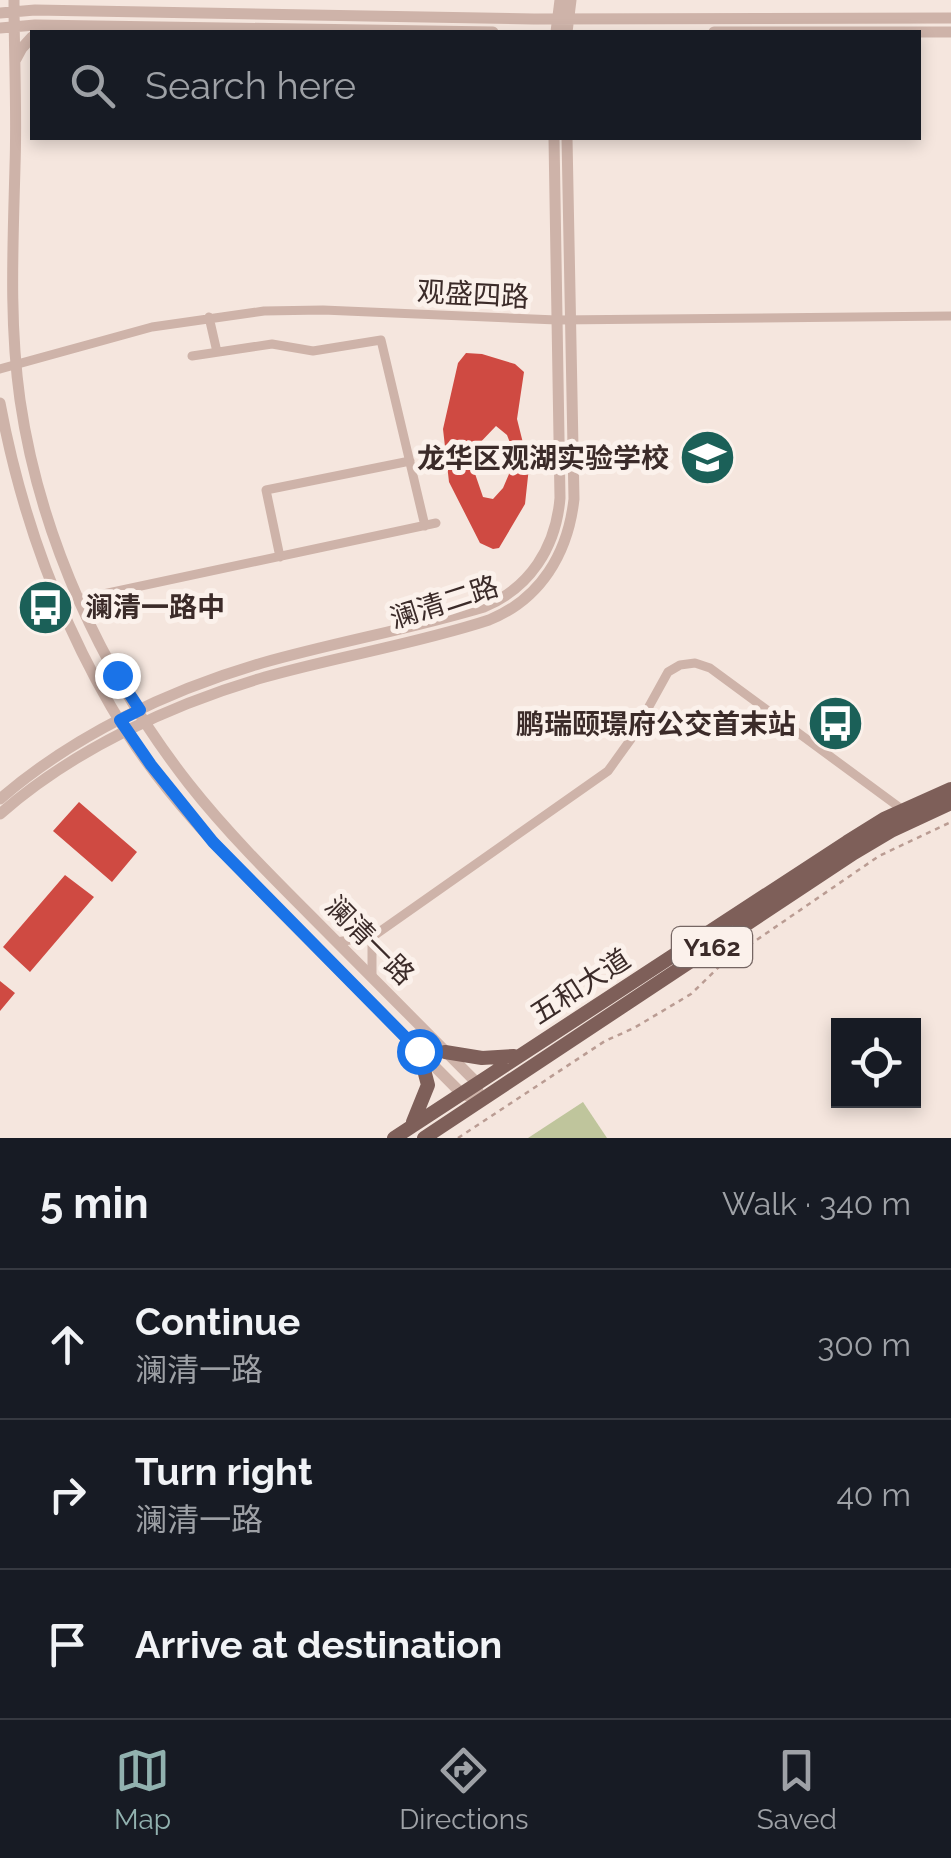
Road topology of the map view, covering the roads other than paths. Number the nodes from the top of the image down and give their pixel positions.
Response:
1 (30, 0) edge
2 (560, 0) edge
3 (571, 0) edge
4 (9, 8) edge
5 (46, 10) junction
6 (563, 18) junction
7 (951, 18) edge
8 (63, 25) junction
9 (0, 28) edge
10 (14, 28) junction
11 (46, 30) edge
12 (370, 30) edge
13 (557, 30) edge
14 (566, 30) edge
15 (921, 32) edge
16 (951, 32) edge
17 (30, 39) edge
18 (14, 66) junction
19 (554, 140) edge
20 (567, 140) edge
21 (209, 316) junction
22 (951, 316) edge
23 (564, 320) junction
24 (217, 352) junction
25 (192, 356) dead end
26 (16, 362) junction
27 (0, 369) edge
28 (0, 403) edge
29 (410, 461) junction
30 (280, 556) junction
31 (80, 600) junction
32 (143, 716) junction
33 (124, 726) junction
34 (951, 788) edge
35 (0, 799) edge
36 (951, 803) edge
37 (903, 810) junction
38 (0, 814) edge
39 (372, 937) junction
40 (336, 942) junction
41 (372, 978) junction
42 (419, 1051) junction
43 (446, 1052) junction
44 (520, 1055) junction
45 (477, 1083) junction
46 (461, 1094) junction
47 (478, 1101) junction
48 (410, 1128) junction
49 (394, 1138) edge
50 (424, 1138) edge

1 - 5 street
2 - 6 street
3 - 6 street
4 - 5 street
4 - 10 street, 澜清一路
5 - 6 street
6 - 7 street
6 - 13 street
6 - 14 street
8 - 10 street
8 - 11 street
8 - 12 street
9 - 10 street
10 - 18 street, 澜清一路
15 - 16 street
17 - 18 street
18 - 26 street, 澜清一路
19 - 23 street, 澜清二路
20 - 23 street, 澜清二路
21 - 23 street, 观盛四路
21 - 24 street
21 - 26 street, 观盛四路
22 - 23 street, 观盛四路
23 - 32 street, 澜清二路
24 - 25 street
24 - 29 street
26 - 27 street, 观盛四路
26 - 31 street, 澜清一路
28 - 33 street, 澜清一路
29 - 30 street
29 - 30 street
30 - 31 street
31 - 32 street, 澜清一路
32 - 33 street, 澜清二路
32 - 40 street, 澜清一路
33 - 35 street, 澜清二路
33 - 38 street, 澜清二路
33 - 42 street, 澜清一路
34 - 37 main road, 五和大道 / Y162
36 - 47 main road, 五和大道 / Y162
37 - 39 street
37 - 44 main road, 五和大道 / Y162
39 - 40 street
39 - 41 street
40 - 41 street, 澜清一路
41 - 43 street, 澜清一路
42 - 46 street, 澜清一路
42 - 48 main road
43 - 44 main road
43 - 45 street, 澜清一路
44 - 45 main road, 五和大道 / Y162
45 - 46 main road, 五和大道 / Y162
45 - 47 street
46 - 47 street, 澜清一路
46 - 48 main road, 五和大道 / Y162
47 - 50 main road, 五和大道 / Y162
48 - 49 main road, 五和大道 / Y162

